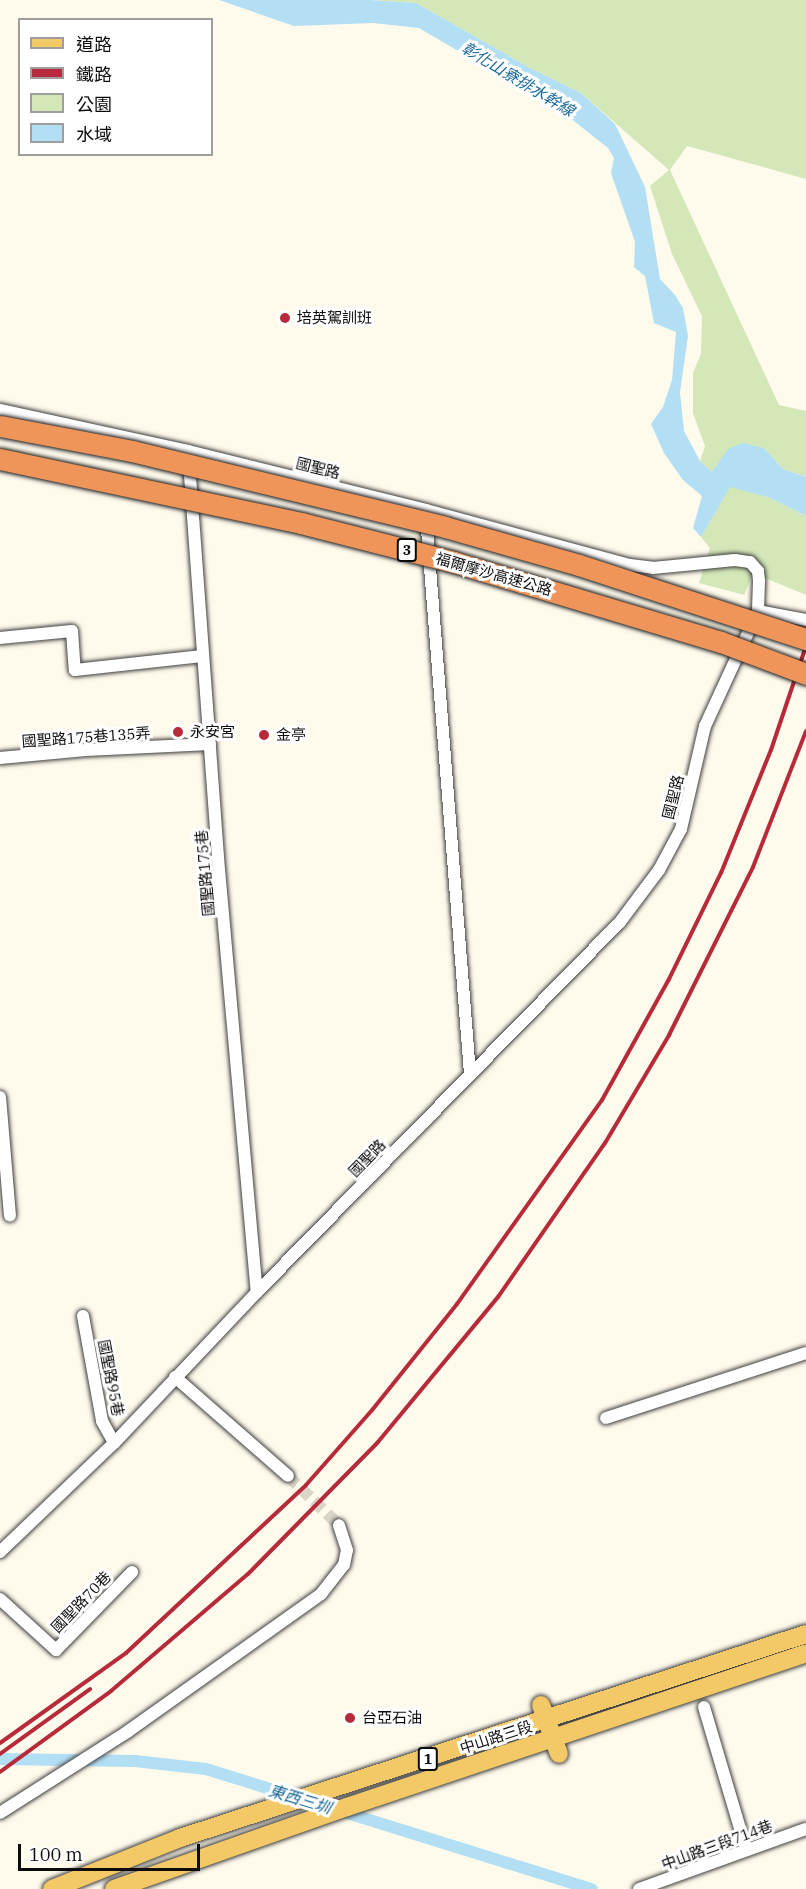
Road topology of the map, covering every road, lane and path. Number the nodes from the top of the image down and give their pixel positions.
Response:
1 (0, 410) edge
2 (0, 426) edge
3 (188, 451) junction
4 (0, 459) edge
5 (426, 510) junction
6 (758, 611) junction
7 (806, 620) edge
8 (0, 638) edge
9 (806, 639) edge
10 (202, 656) junction
11 (806, 674) edge
12 (210, 744) junction
13 (0, 758) edge
14 (470, 1074) junction
15 (0, 1097) edge
16 (10, 1216) dead end
17 (257, 1292) junction
18 (83, 1316) dead end
19 (806, 1353) edge
20 (175, 1377) junction
21 (606, 1418) dead end
22 (114, 1443) junction
23 (288, 1476) tunnel mouth
24 (339, 1526) tunnel mouth
25 (0, 1552) edge
26 (132, 1572) dead end
27 (0, 1599) edge
28 (806, 1634) edge
29 (806, 1653) edge
30 (704, 1707) dead end
31 (550, 1729) junction
32 (0, 1813) edge
33 (806, 1829) edge
34 (178, 1832) junction
35 (746, 1849) junction
36 (192, 1869) junction
37 (642, 1888) edge
38 (51, 1889) edge
39 (114, 1889) edge

1 - 3 street, 國聖路
2 - 9 highway, 福爾摩沙高速公路 / 3, bridge
3 - 5 street, 國聖路
3 - 10 street, 國聖路175巷
4 - 11 highway, 福爾摩沙高速公路 / 3, bridge
5 - 6 street, 國聖路
5 - 14 street
6 - 7 street
6 - 14 street, 國聖路
8 - 10 street
10 - 12 street, 國聖路175巷
12 - 13 street, 國聖路175巷135弄
12 - 17 street, 國聖路175巷
14 - 17 street, 國聖路
15 - 16 street
17 - 20 street, 國聖路
18 - 22 street, 國聖路95巷
19 - 21 street
20 - 22 street, 國聖路
20 - 23 street
22 - 25 street, 國聖路
24 - 32 street
26 - 27 street, 國聖路70巷
28 - 31 main road, 中山路三段 / 1
29 - 31 main road, 中山路三段 / 1
30 - 35 street
31 - 34 main road, 中山路三段 / 1
31 - 36 main road, 中山路三段 / 1
33 - 35 street, 中山路三段714巷
34 - 36 main road
34 - 38 main road, 中山路三段 / 1
35 - 37 street, 中山路三段714巷
36 - 39 main road, 中山路三段 / 1

